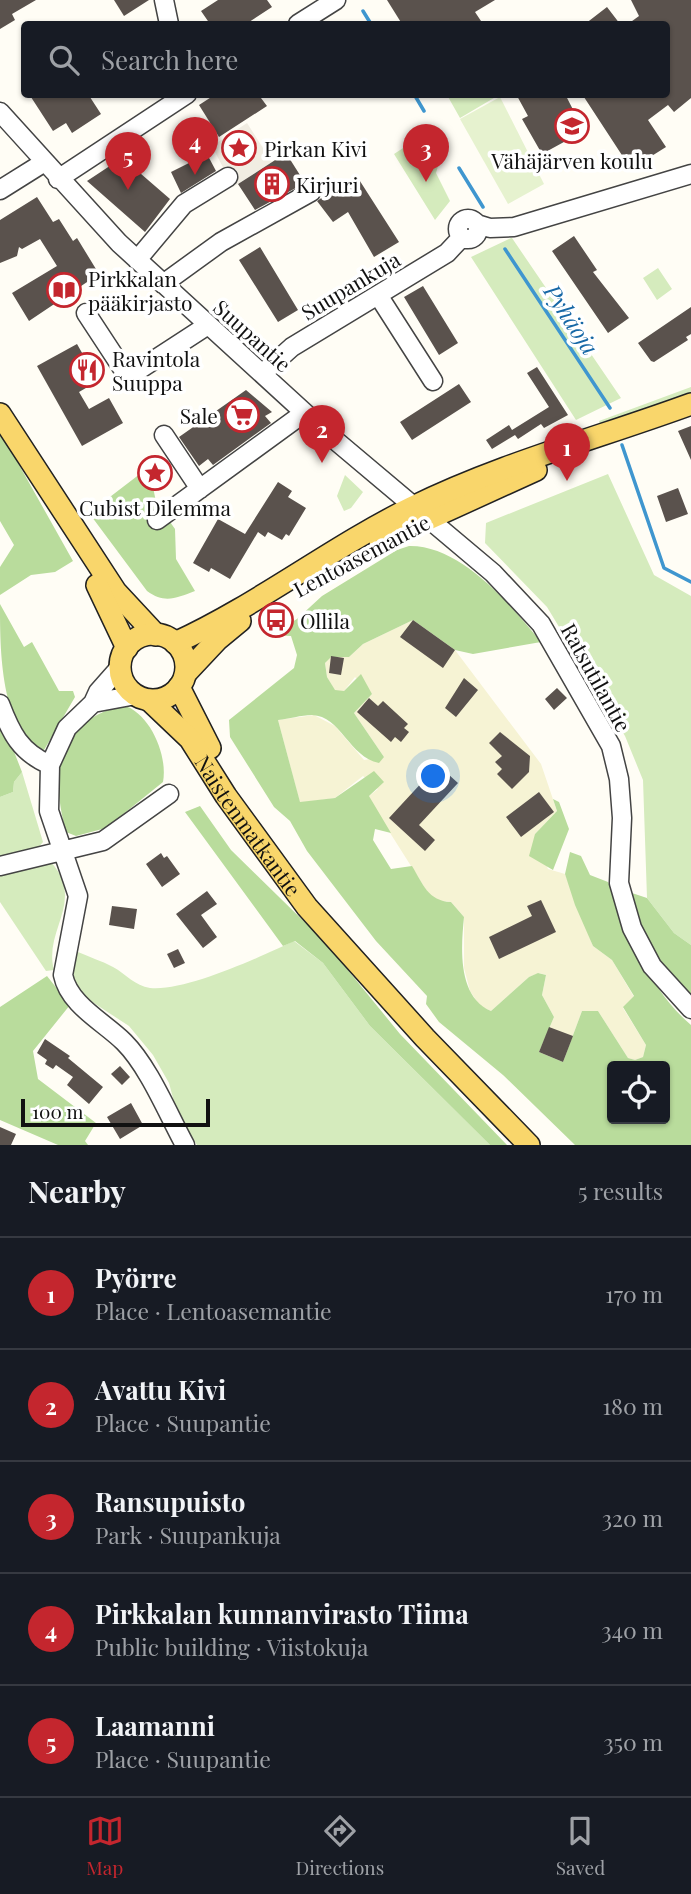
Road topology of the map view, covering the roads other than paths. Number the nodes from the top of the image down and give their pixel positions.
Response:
1 (164, 0) edge
2 (336, 0) edge
3 (168, 21) edge
4 (303, 21) edge
5 (181, 98) edge
6 (0, 112) edge
7 (43, 163) junction
8 (691, 174) edge
9 (228, 177) dead end
10 (58, 179) junction
11 (0, 190) edge
12 (311, 192) dead end
13 (136, 260) junction
14 (163, 284) junction
15 (378, 295) junction
16 (86, 313) dead end
17 (208, 325) junction
18 (263, 373) junction
19 (433, 381) dead end
20 (691, 404) edge
21 (304, 413) junction
22 (0, 414) edge
23 (164, 435) dead end
24 (34, 470) junction
25 (200, 489) junction
26 (420, 513) junction
27 (157, 520) dead end
28 (165, 639) junction
29 (124, 657) junction
30 (183, 680) junction
31 (142, 697) junction
32 (93, 703) junction
33 (0, 704) edge
34 (50, 765) junction
35 (169, 794) dead end
36 (62, 851) junction
37 (0, 866) edge
38 (350, 952) junction
39 (691, 1009) edge
40 (185, 1145) edge
41 (529, 1145) edge

1 - 3 street
2 - 4 street
5 - 10 street
6 - 7 street, Suupantie
7 - 10 street, Suupantie
7 - 11 street
8 - 15 street, Suupankuja
9 - 13 street
10 - 13 street, Suupantie
12 - 14 street
13 - 14 street, Suupantie
14 - 17 street, Suupantie
15 - 18 street, Suupankuja
15 - 19 street
16 - 17 street
17 - 18 street, Suupantie
18 - 21 street, Suupantie
20 - 26 main road, Lentoasemantie
21 - 25 street
21 - 26 street, Suupantie
22 - 24 main road
23 - 25 street
24 - 28 main road
24 - 29 main road
25 - 27 street
26 - 28 main road, Lentoasemantie
26 - 30 main road, Lentoasemantie
26 - 39 street, Ratsutilantie
28 - 29 main road
28 - 30 main road
29 - 31 main road
29 - 32 street
30 - 31 main road
30 - 38 main road, Naistenmatkantie
31 - 32 street
31 - 38 main road, Naistenmatkantie
32 - 34 street
33 - 34 street
34 - 36 street
35 - 36 street
36 - 37 street
36 - 40 street
38 - 41 main road, Naistenmatkantie

